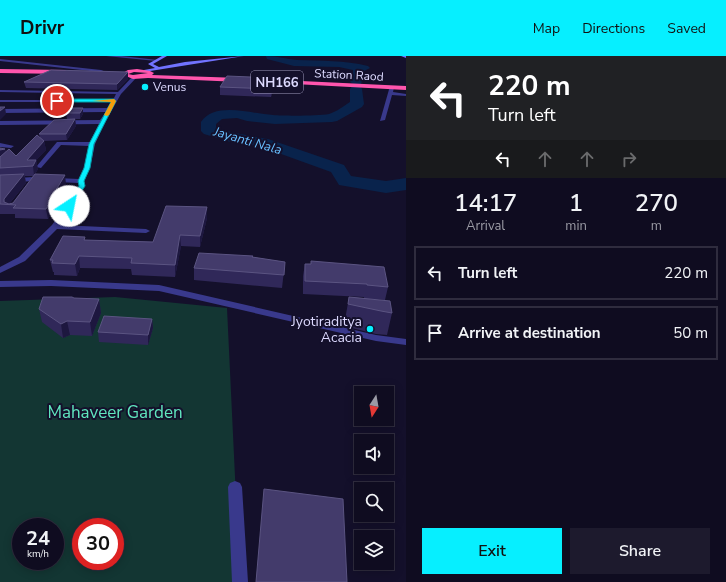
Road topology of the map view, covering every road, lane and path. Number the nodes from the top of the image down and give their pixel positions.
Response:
1 (108, 56) edge
2 (166, 56) edge
3 (242, 56) edge
4 (403, 56) edge
5 (406, 57) edge
6 (0, 60) edge
7 (156, 60) junction
8 (158, 68) junction
9 (0, 72) edge
10 (118, 74) junction
11 (148, 74) junction
12 (135, 77) junction
13 (248, 80) junction
14 (406, 87) edge
15 (0, 90) edge
16 (391, 90) junction
17 (119, 93) junction
18 (406, 95) edge
19 (0, 101) edge
20 (114, 101) junction
21 (109, 110) junction
22 (0, 111) edge
23 (382, 120) dead end
24 (102, 122) junction
25 (0, 123) edge
26 (92, 144) junction
27 (0, 145) edge
28 (11, 146) dead end
29 (39, 167) dead end
30 (0, 181) edge
31 (81, 181) junction
32 (54, 227) junction
33 (146, 231) dead end
34 (0, 270) edge
35 (0, 284) edge
36 (406, 342) edge
37 (235, 487) dead end
38 (240, 582) edge

1 - 7 street
2 - 7 street
3 - 8 street
4 - 5 street
6 - 10 street
7 - 8 street
8 - 11 street
9 - 10 highway, NH166
9 - 10 highway, NH166
10 - 11 highway, NH166
10 - 12 highway, NH166
11 - 12 highway, NH166
11 - 13 highway, Station Raod / NH166
12 - 17 street
13 - 14 highway, NH166
13 - 16 highway, Station Raod / NH166
14 - 16 highway, Station Raod / NH166
15 - 17 street
16 - 18 street
16 - 23 street
17 - 20 street
19 - 20 street
20 - 21 street
21 - 22 street
21 - 24 street
24 - 25 street
24 - 26 street
26 - 29 street
26 - 31 street
27 - 28 street
30 - 31 street
31 - 32 street
32 - 33 street
32 - 34 street
35 - 36 street
37 - 38 street

